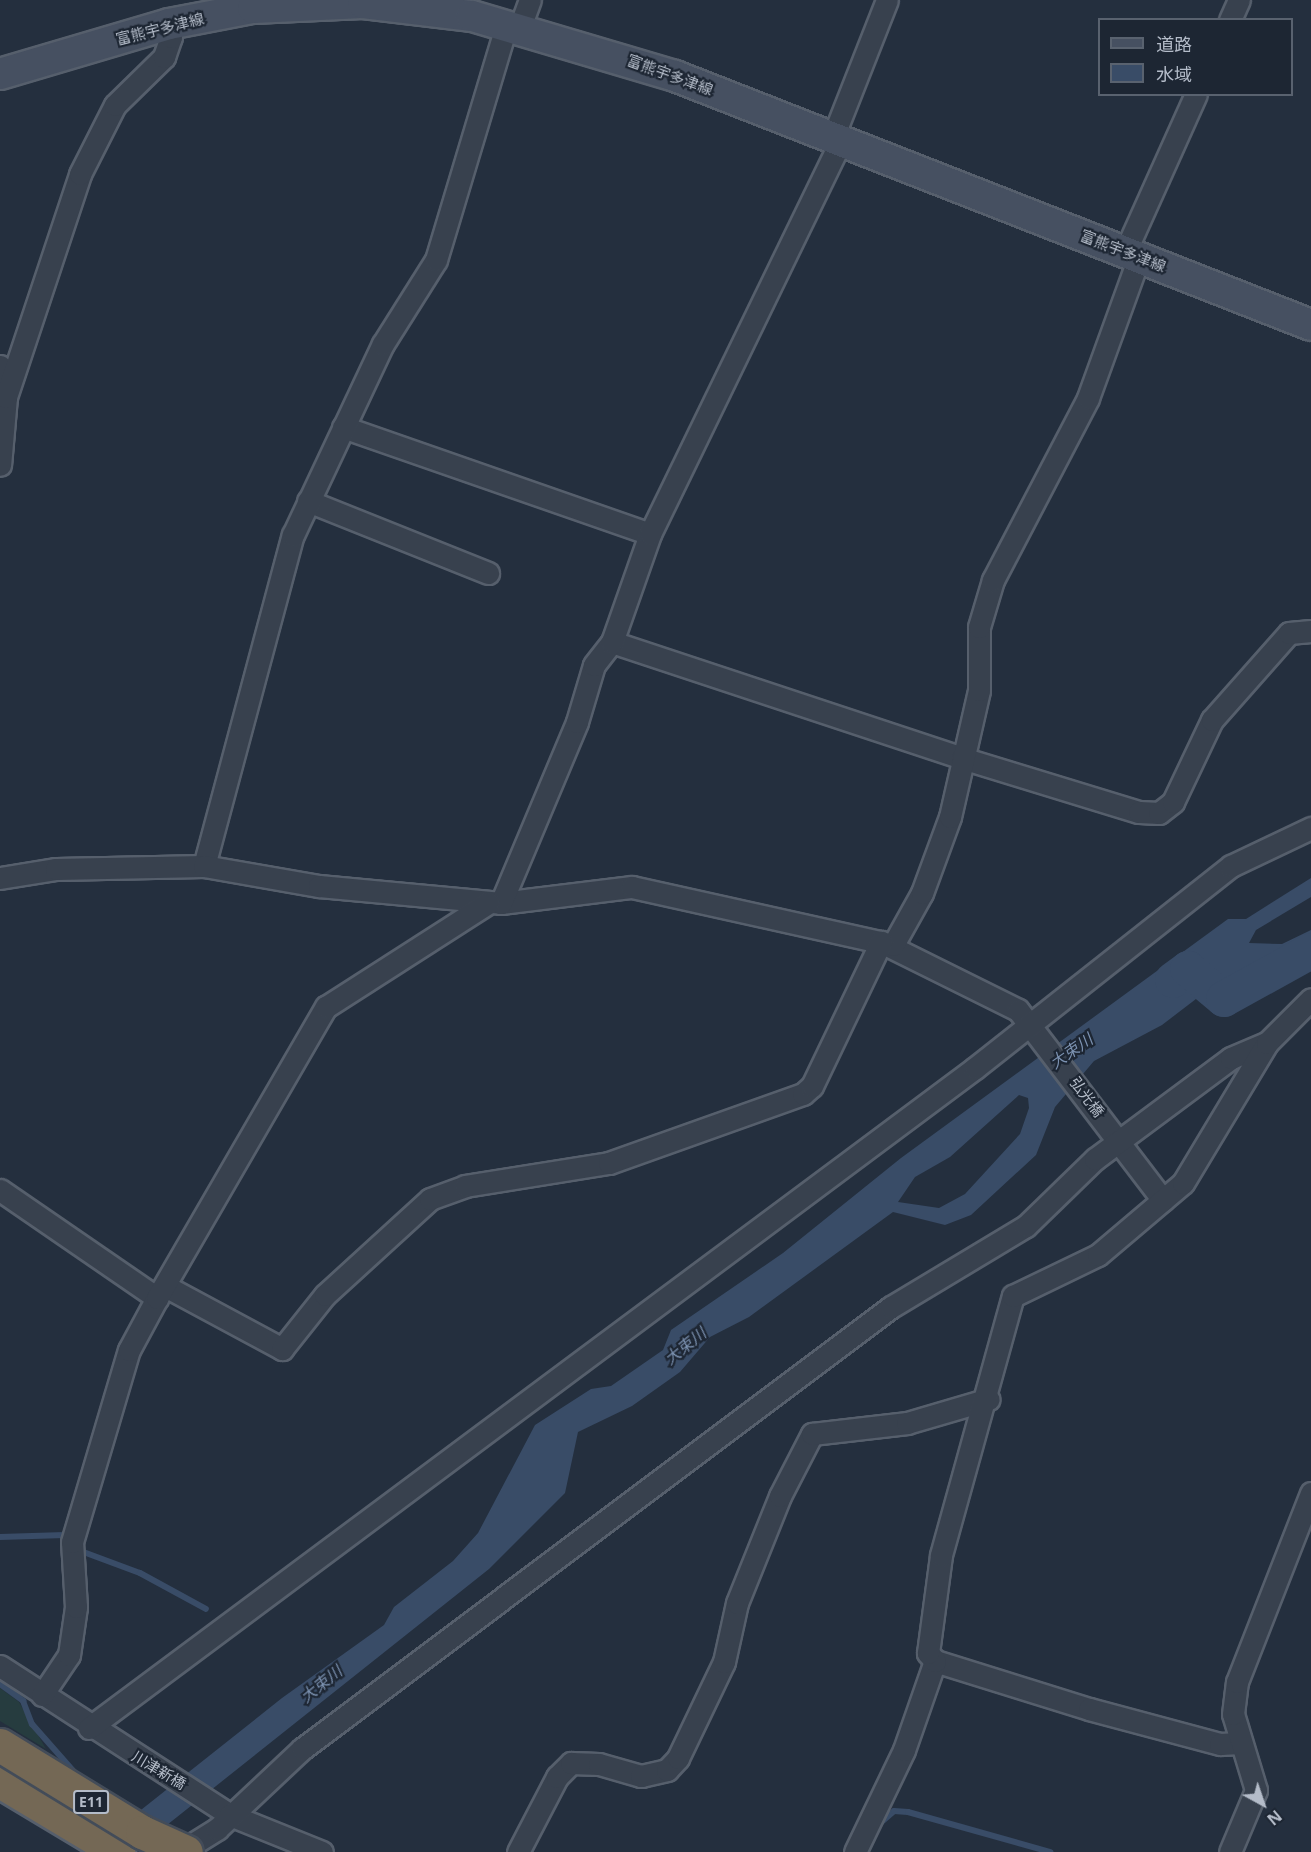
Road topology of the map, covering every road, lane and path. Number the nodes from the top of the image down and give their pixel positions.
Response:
1 (886, 0) edge
2 (1239, 0) edge
3 (411, 4) edge
4 (519, 17) edge
5 (1231, 18) edge
6 (169, 24) junction
7 (0, 74) edge
8 (1195, 96) edge
9 (837, 139) junction
10 (1132, 255) junction
11 (1311, 325) edge
12 (0, 366) edge
13 (6, 397) junction
14 (343, 427) junction
15 (0, 465) edge
16 (308, 501) junction
17 (650, 534) junction
18 (488, 573) dead end
19 (1311, 631) edge
20 (612, 642) junction
21 (962, 758) junction
22 (1311, 828) edge
23 (204, 866) junction
24 (0, 878) edge
25 (494, 903) junction
26 (887, 944) junction
27 (1311, 999) edge
28 (1034, 1027) junction
29 (1267, 1043) junction
30 (1118, 1139) junction
31 (0, 1190) edge
32 (1163, 1200) junction
33 (162, 1292) junction
34 (989, 1398) junction
35 (1311, 1493) edge
36 (935, 1660) junction
37 (0, 1666) edge
38 (42, 1695) junction
39 (93, 1730) junction
40 (1240, 1743) junction
41 (0, 1745) edge
42 (0, 1781) edge
43 (226, 1812) junction
44 (118, 1852) edge
45 (180, 1852) edge
46 (186, 1852) edge
47 (322, 1852) edge
48 (518, 1852) edge
49 (855, 1852) edge
50 (1230, 1852) edge

1 - 9 street
2 - 5 street
3 - 4 main road, 富熊宇多津線
3 - 6 main road, 富熊宇多津線
4 - 9 main road, 富熊宇多津線
4 - 14 street
6 - 7 main road, 富熊宇多津線
6 - 13 street
8 - 10 street
9 - 10 main road, 富熊宇多津線
9 - 17 street
10 - 11 main road, 富熊宇多津線
10 - 21 street
12 - 13 street
13 - 15 street
14 - 16 street
14 - 17 street
16 - 18 street
16 - 23 street
17 - 20 street
19 - 21 street
20 - 21 street
20 - 25 street
21 - 26 street
22 - 28 street
23 - 24 street
23 - 25 street
25 - 26 street, 弘光橋
25 - 33 street
26 - 28 street, 弘光橋
26 - 33 street
27 - 29 street
28 - 30 street, 弘光橋
28 - 39 street
29 - 30 street
29 - 32 street
30 - 32 street, 弘光橋
30 - 43 street
31 - 33 street
32 - 34 street
33 - 38 street
34 - 36 street
34 - 48 street
35 - 40 street
36 - 40 street
36 - 49 street
37 - 38 street, 川津新橋
38 - 39 street, 川津新橋
39 - 43 street, 川津新橋
40 - 50 street
41 - 46 highway, E11, bridge
42 - 44 highway, E11
43 - 45 street
43 - 47 street, 川津新橋

